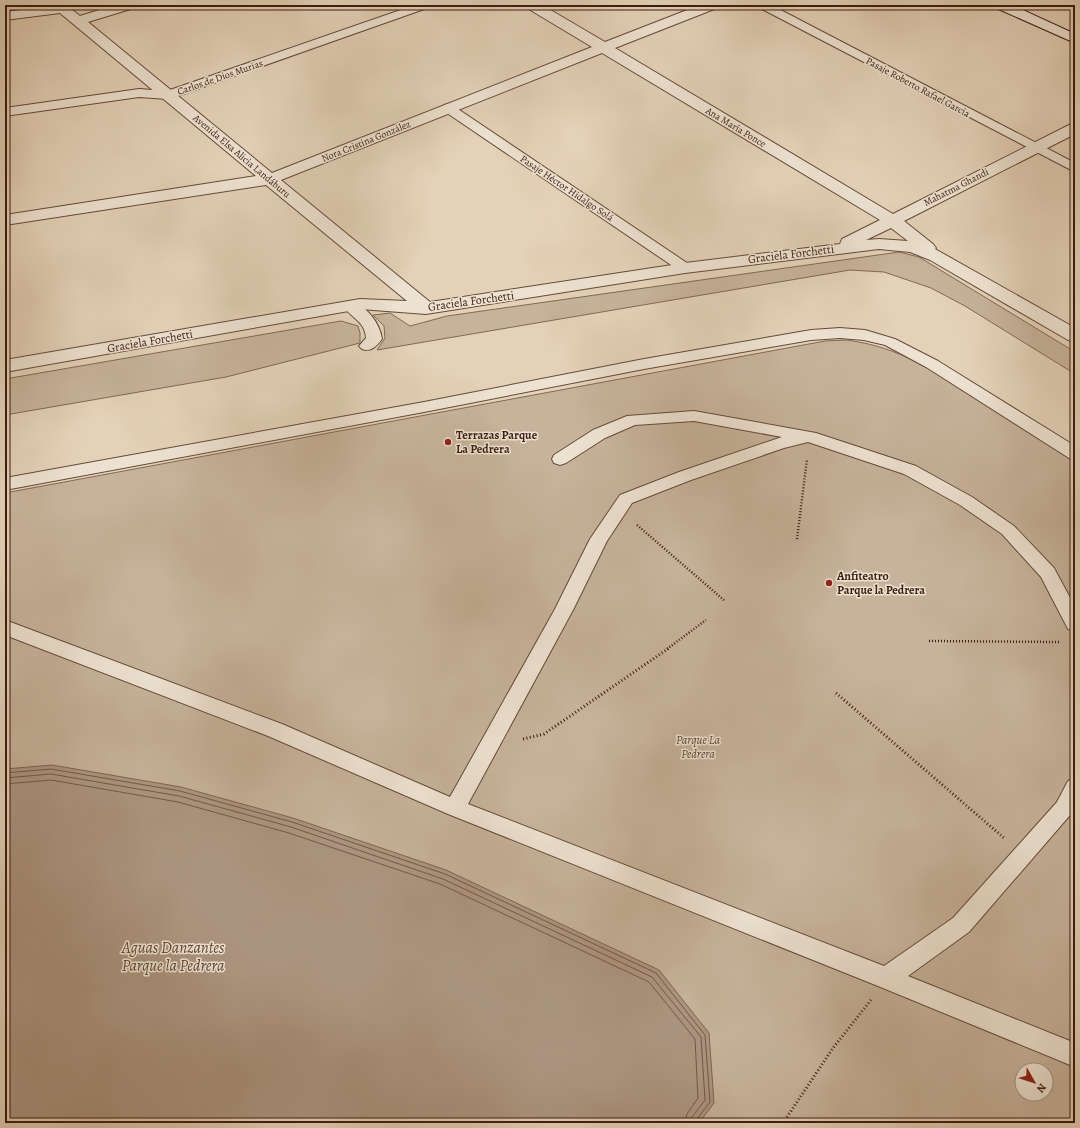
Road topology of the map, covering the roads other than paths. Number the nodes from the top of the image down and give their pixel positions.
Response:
1 (130, 5) edge
2 (426, 5) edge
3 (532, 5) edge
4 (712, 5) edge
5 (762, 5) edge
6 (1001, 5) edge
7 (60, 7) edge
8 (5, 16) edge
9 (78, 21) junction
10 (1075, 39) edge
11 (603, 47) junction
12 (168, 95) junction
13 (448, 108) junction
14 (5, 112) edge
15 (1075, 128) edge
16 (1035, 148) junction
17 (1075, 168) edge
18 (270, 179) junction
19 (5, 220) edge
20 (892, 220) junction
21 (838, 248) junction
22 (936, 256) junction
23 (685, 268) junction
24 (350, 306) junction
25 (426, 308) junction
26 (1075, 336) edge
27 (367, 346) dead end
28 (5, 366) edge
29 (810, 437) junction
30 (1075, 454) edge
31 (560, 460) dead end
32 (5, 484) edge
33 (1075, 624) edge
34 (5, 627) edge
35 (1075, 787) edge
36 (455, 808) junction
37 (886, 978) junction
38 (1075, 1055) edge

1 - 9 street
2 - 12 lane, Carlos de Dios Murias
3 - 11 street, Ana María Ponce
4 - 11 street, Nora Cristina González
5 - 16 lane, Pasaje Roberto Rafael García
6 - 10 street
7 - 8 street
7 - 9 street, Avenida Elsa Alicia Landáburu
9 - 12 street, Avenida Elsa Alicia Landáburu
11 - 13 street, Nora Cristina González
11 - 20 street, Ana María Ponce
12 - 14 lane, Carlos de Dios Murias
12 - 18 street, Avenida Elsa Alicia Landáburu
13 - 18 street, Nora Cristina González
13 - 23 lane, Pasaje Héctor Hidalgo Solá
15 - 16 street, Mahatma Ghandi
16 - 17 lane, Pasaje Roberto Rafael García
16 - 20 street, Mahatma Ghandi
18 - 19 street, Nora Cristina González
18 - 25 street, Avenida Elsa Alicia Landáburu
20 - 21 street, Mahatma Ghandi
20 - 22 street, Ana María Ponce
21 - 22 street, Graciela Forchetti
21 - 23 street, Graciela Forchetti
22 - 26 street
23 - 25 street, Graciela Forchetti
24 - 25 street, Graciela Forchetti
24 - 27 lane
24 - 28 street, Graciela Forchetti
29 - 31 lane
29 - 33 lane
29 - 36 lane
30 - 32 lane
34 - 36 lane
35 - 37 lane
36 - 37 lane
37 - 38 lane

